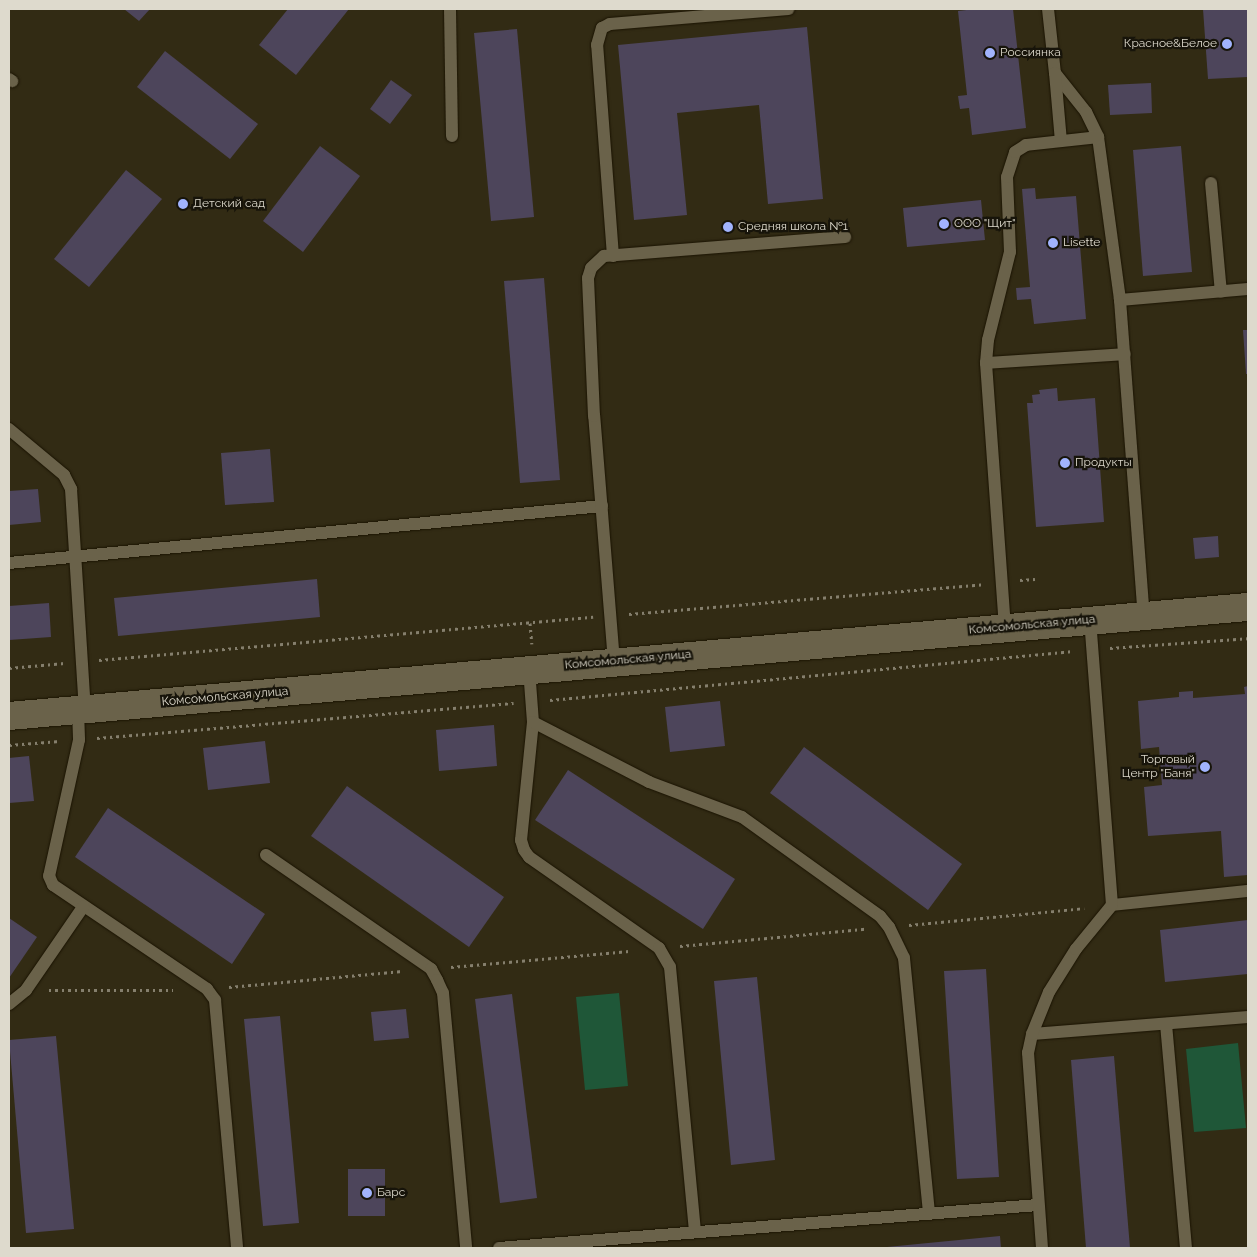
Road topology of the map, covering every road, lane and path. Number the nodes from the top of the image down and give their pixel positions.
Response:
1 (450, 9) edge
2 (788, 9) edge
3 (1048, 9) edge
4 (1055, 73) junction
5 (452, 136) dead end
6 (1098, 137) junction
7 (1061, 141) junction
8 (1211, 183) dead end
9 (845, 238) dead end
10 (613, 256) junction
11 (1248, 289) edge
12 (1220, 292) junction
13 (1120, 300) junction
14 (1125, 354) junction
15 (986, 363) junction
16 (9, 429) edge
17 (602, 506) junction
18 (76, 558) junction
19 (9, 562) edge
20 (1035, 579) dead end
21 (1002, 582) junction
22 (1248, 607) edge
23 (611, 616) junction
24 (1144, 616) junction
25 (1090, 620) junction
26 (1005, 628) junction
27 (1248, 638) edge
28 (1093, 649) junction
29 (82, 662) junction
30 (614, 662) junction
31 (9, 668) edge
32 (529, 669) junction
33 (532, 702) junction
34 (81, 710) junction
35 (9, 716) edge
36 (533, 722) junction
37 (79, 740) junction
38 (9, 745) edge
39 (266, 855) dead end
40 (1248, 891) edge
41 (1112, 905) junction
42 (83, 906) junction
43 (889, 927) junction
44 (659, 948) junction
45 (431, 969) junction
46 (26, 990) junction
47 (207, 990) junction
48 (9, 1004) edge
49 (1248, 1018) edge
50 (1166, 1024) junction
51 (1032, 1034) junction
52 (1038, 1205) junction
53 (929, 1214) junction
54 (695, 1232) junction
55 (237, 1248) edge
56 (466, 1248) edge
57 (498, 1248) edge
58 (1042, 1248) edge
59 (1186, 1248) edge

1 - 5 lane
2 - 10 lane
3 - 4 lane
4 - 6 lane
4 - 7 lane
6 - 7 lane
6 - 13 lane
7 - 15 lane
8 - 12 lane
9 - 10 lane
10 - 17 lane
11 - 12 lane
12 - 13 lane
13 - 14 lane
14 - 15 lane
14 - 24 lane
15 - 21 lane
16 - 18 lane
17 - 18 lane
17 - 23 lane
18 - 19 lane
18 - 29 lane
20 - 21 path
21 - 23 path
21 - 26 lane
22 - 24 street, Комсомольская улица
23 - 29 path
23 - 30 lane
24 - 25 street, Комсомольская улица
25 - 26 street, Комсомольская улица
25 - 28 lane
26 - 30 street, Комсомольская улица
27 - 28 path
28 - 33 path
28 - 41 lane
29 - 31 path
29 - 34 lane
30 - 32 street, Комсомольская улица
32 - 33 lane
32 - 34 street, Комсомольская улица
33 - 36 lane
33 - 37 path
34 - 35 street, Комсомольская улица
34 - 37 lane
36 - 43 lane
36 - 44 lane
37 - 38 path
37 - 42 lane
39 - 45 lane
40 - 41 lane
41 - 43 path
41 - 51 lane
42 - 46 lane
42 - 47 lane
43 - 44 path
43 - 53 lane
44 - 45 path
44 - 54 lane
45 - 47 path
45 - 56 lane
46 - 47 path
46 - 48 lane
47 - 55 lane
49 - 50 lane
50 - 51 lane
50 - 59 lane
51 - 52 lane
52 - 53 lane
52 - 58 lane
53 - 54 lane
54 - 57 lane

